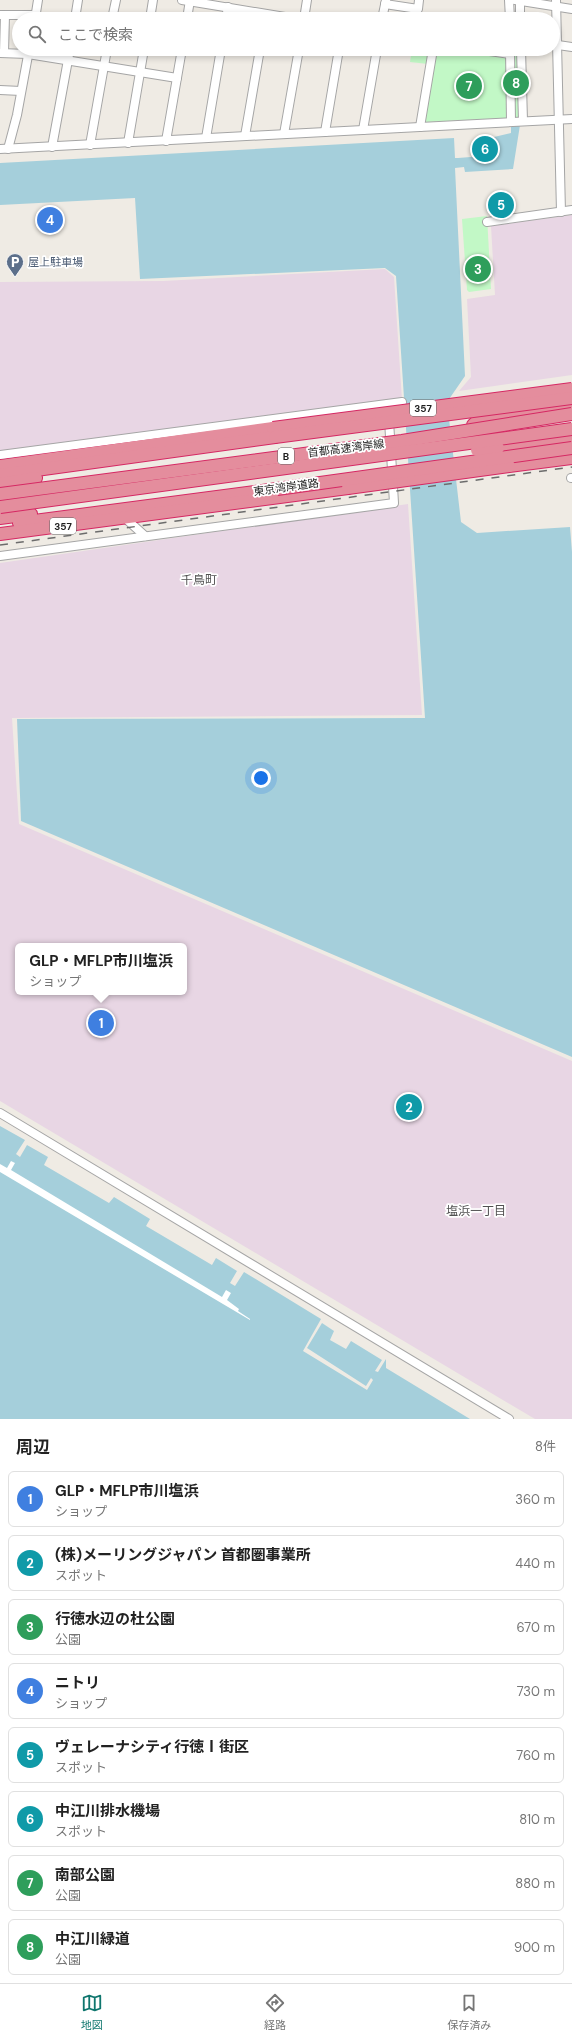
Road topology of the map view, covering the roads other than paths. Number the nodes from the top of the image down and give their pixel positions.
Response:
1 (38, 0) edge
2 (78, 0) edge
3 (116, 0) edge
4 (153, 0) edge
5 (188, 0) edge
6 (308, 0) edge
7 (419, 0) edge
8 (509, 0) edge
9 (518, 0) edge
10 (385, 2) edge
11 (556, 3) edge
12 (228, 7) junction
13 (572, 9) edge
14 (36, 12) edge
15 (76, 12) edge
16 (113, 12) edge
17 (151, 12) edge
18 (187, 12) edge
19 (227, 12) edge
20 (249, 12) edge
21 (305, 12) edge
22 (383, 12) edge
23 (510, 12) edge
24 (519, 12) edge
25 (2, 15) edge
26 (12, 16) edge
27 (560, 45) edge
28 (572, 47) edge
29 (12, 52) edge
30 (2, 53) edge
31 (28, 56) edge
32 (51, 56) edge
33 (69, 56) edge
34 (106, 56) edge
35 (143, 56) edge
36 (181, 56) edge
37 (220, 56) edge
38 (259, 56) edge
39 (298, 56) edge
40 (339, 56) edge
41 (376, 56) edge
42 (432, 56) edge
43 (510, 56) edge
44 (521, 56) edge
45 (558, 56) edge
46 (68, 60) junction
47 (104, 66) junction
48 (140, 72) junction
49 (177, 78) junction
50 (0, 90) edge
51 (22, 90) junction
52 (572, 119) edge
53 (559, 120) junction
54 (523, 121) junction
55 (512, 122) junction
56 (420, 126) junction
57 (363, 130) junction
58 (325, 132) junction
59 (284, 134) junction
60 (245, 136) junction
61 (206, 138) junction
62 (166, 140) junction
63 (128, 143) junction
64 (90, 145) junction
65 (52, 147) junction
66 (4, 149) edge
67 (572, 210) edge
68 (562, 212) junction
69 (487, 222) dead end
70 (572, 389) edge
71 (515, 397) junction
72 (572, 398) edge
73 (402, 402) dead end
74 (388, 404) junction
75 (572, 406) edge
76 (572, 414) edge
77 (388, 423) junction
78 (572, 430) edge
79 (274, 433) junction
80 (572, 438) edge
81 (247, 442) junction
82 (572, 443) edge
83 (572, 448) edge
84 (393, 453) junction
85 (0, 455) edge
86 (572, 458) edge
87 (0, 466) edge
88 (509, 466) junction
89 (0, 475) edge
90 (364, 476) junction
91 (0, 484) edge
92 (278, 493) junction
93 (0, 494) edge
94 (0, 507) edge
95 (109, 507) junction
96 (0, 518) edge
97 (125, 518) junction
98 (0, 526) edge
99 (0, 534) edge
100 (145, 536) junction
101 (0, 556) edge
102 (0, 1113) edge
103 (510, 1419) edge

1 - 14 street
2 - 15 street
3 - 16 street
4 - 17 street
5 - 12 street
5 - 18 street
6 - 21 street
7 - 10 street
8 - 23 street
9 - 11 street
9 - 24 street
10 - 22 street
11 - 13 street
12 - 19 street
12 - 20 street
25 - 26 street
25 - 30 street
27 - 28 street
29 - 30 street
31 - 51 street
32 - 46 street
33 - 46 street
34 - 47 street
35 - 48 street
36 - 49 street
37 - 61 street
38 - 60 street
39 - 59 street
40 - 58 street
41 - 57 street
42 - 56 street
43 - 55 street
44 - 54 street
45 - 53 street
46 - 47 street
46 - 65 street
47 - 48 street
47 - 64 street
48 - 49 street
48 - 63 street
49 - 62 street
50 - 51 street
51 - 66 street
52 - 53 street
53 - 54 street
53 - 68 street
54 - 55 street
55 - 56 street
56 - 57 street
57 - 58 street
58 - 59 street
59 - 60 street
60 - 61 street
61 - 62 street
62 - 63 street
63 - 64 street
64 - 65 street
65 - 66 street
67 - 68 street
68 - 69 street
70 - 71 highway, 357, bridge
71 - 77 highway, bridge
71 - 79 highway, 357, bridge
72 - 77 highway, 357, bridge
73 - 74 street
74 - 85 street
74 - 100 street
75 - 82 highway
76 - 93 highway, 首都高速湾岸線 / B, bridge
77 - 79 highway, 357, bridge
78 - 84 highway, 首都高速湾岸線 / B, bridge
79 - 81 highway, 357
79 - 87 highway, 357
80 - 84 highway, bridge
81 - 89 highway, 357
81 - 91 highway
83 - 90 highway, 東京湾岸道路 / 357, bridge
84 - 94 highway, 首都高速湾岸線 / B, bridge
86 - 88 highway, 東京湾岸道路 / 357
88 - 90 highway, bridge
88 - 92 highway, 東京湾岸道路 / 357, bridge
90 - 92 highway, 東京湾岸道路 / 357, bridge
92 - 95 highway, 東京湾岸道路 / 357
92 - 97 highway, 東京湾岸道路 / 357
95 - 96 highway
95 - 98 highway, 357
97 - 99 highway, 東京湾岸道路 / 357
97 - 100 street
100 - 101 street
102 - 103 street

